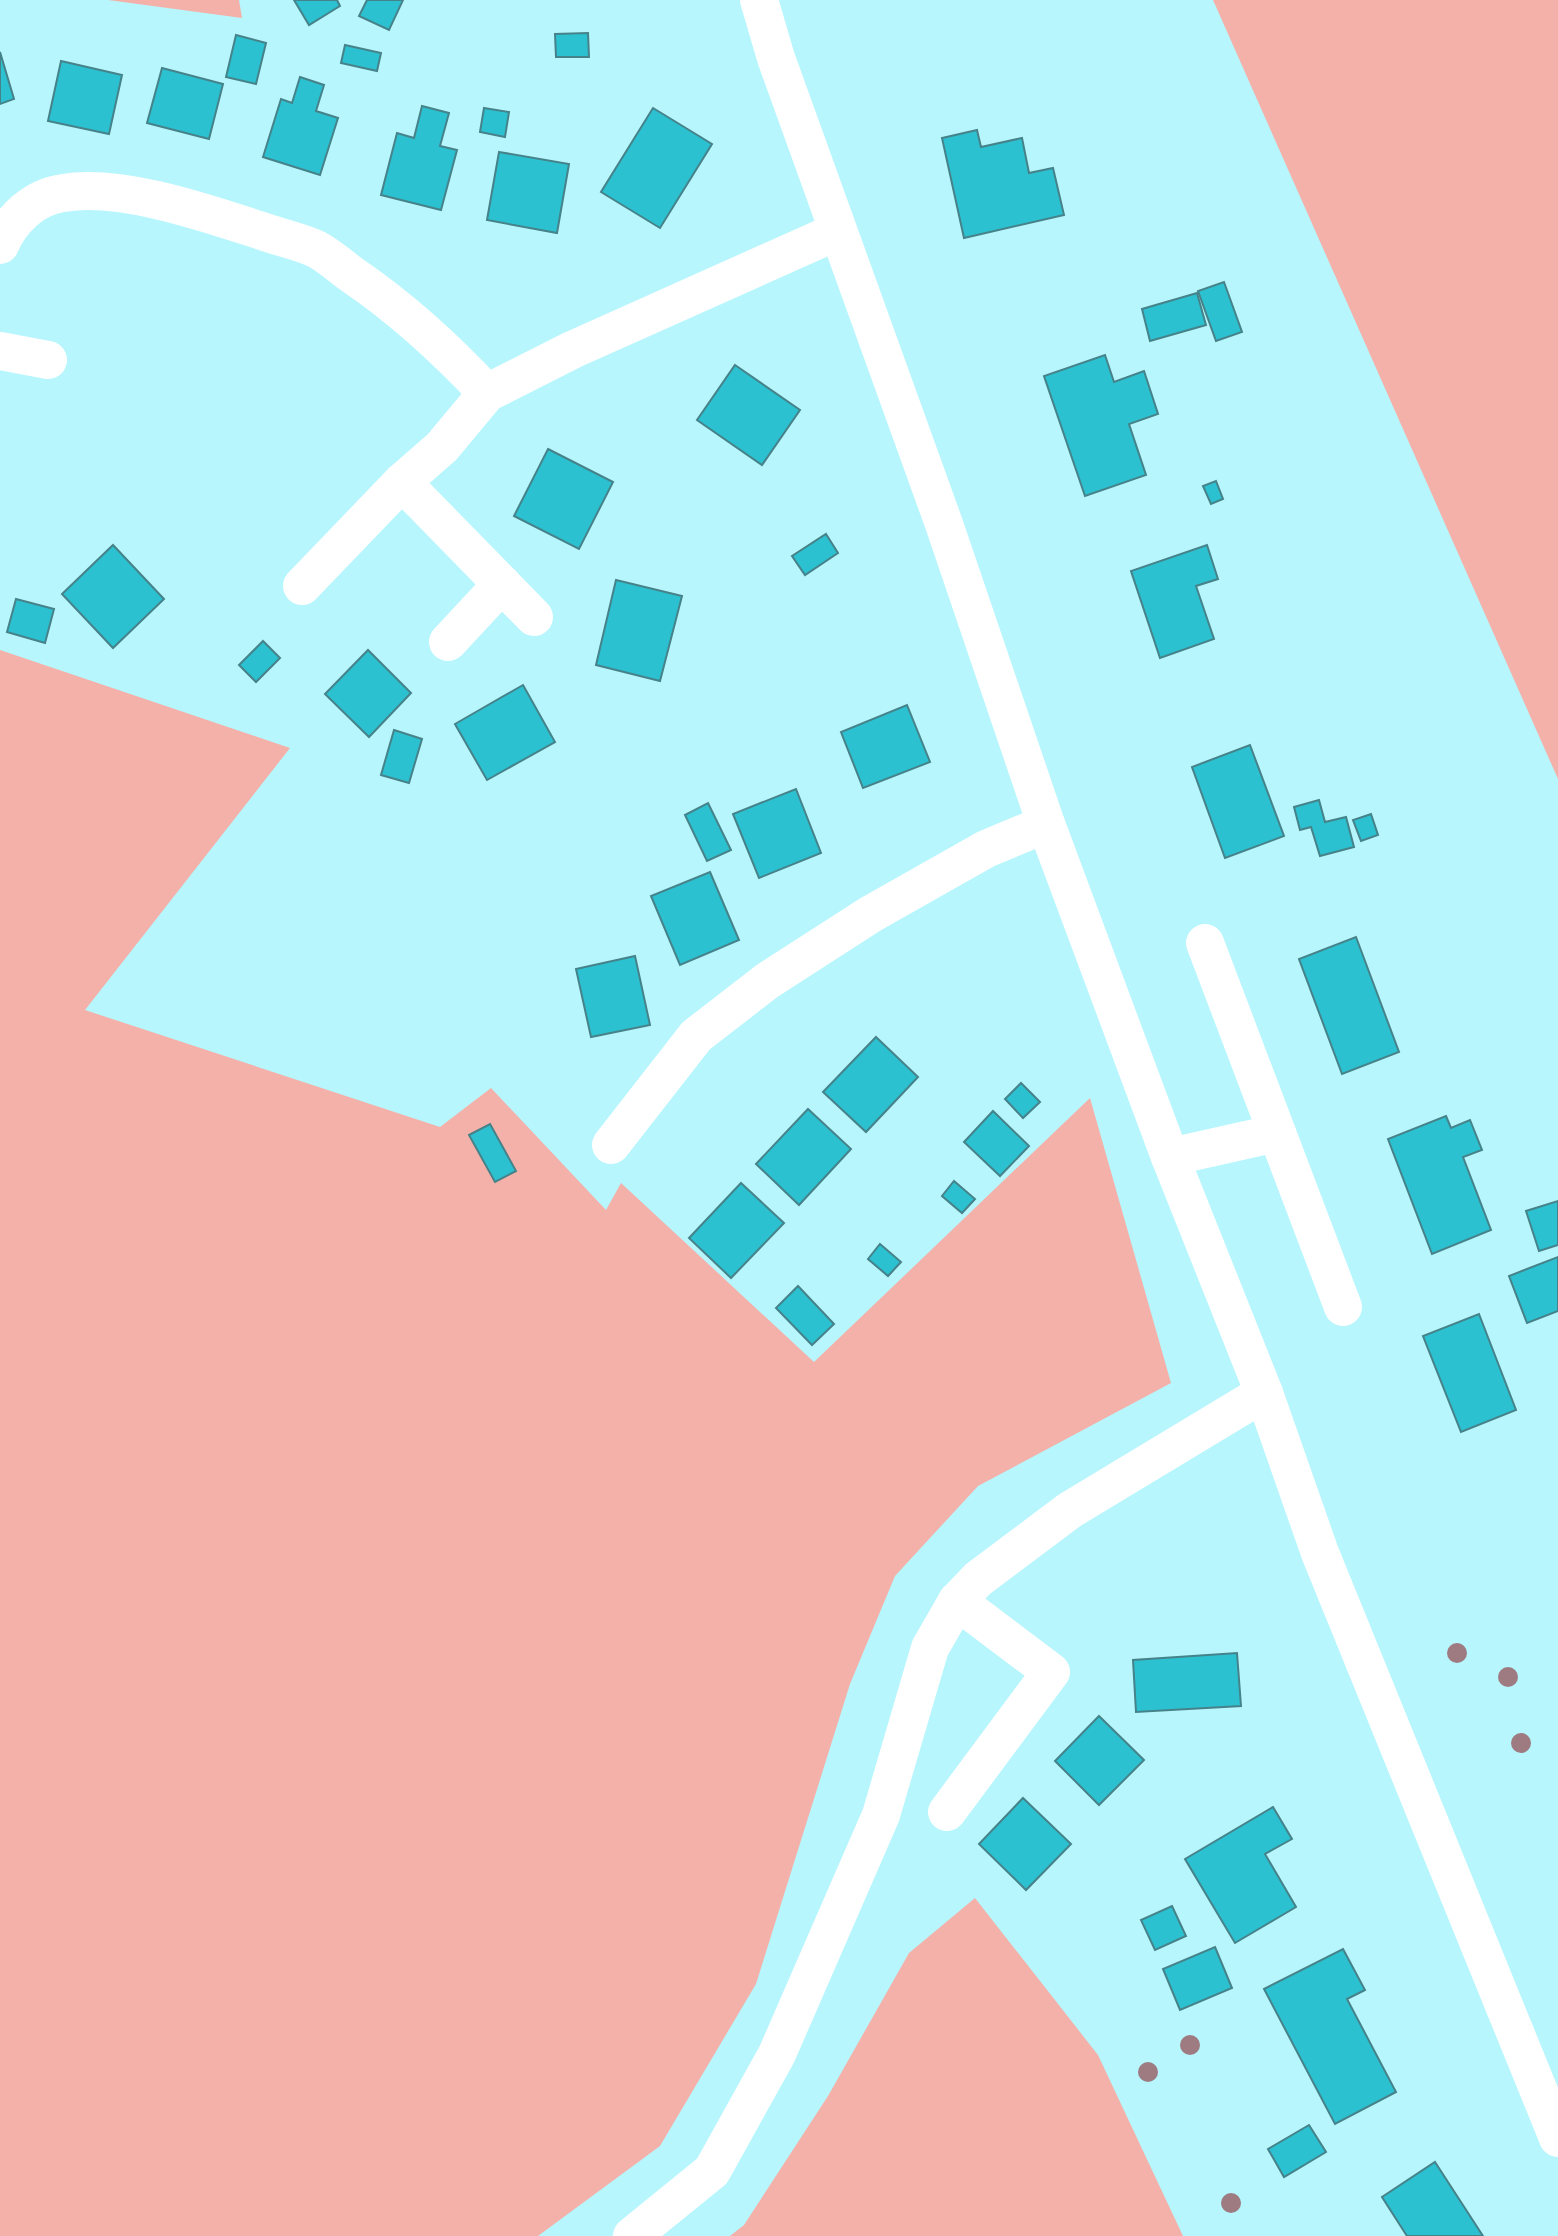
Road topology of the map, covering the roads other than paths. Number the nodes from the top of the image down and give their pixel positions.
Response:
1 (759, 0) edge
2 (838, 231) junction
3 (0, 245) edge
4 (0, 351) edge
5 (48, 360) dead end
6 (487, 394) junction
7 (402, 482) junction
8 (502, 584) junction
9 (302, 586) dead end
10 (534, 617) dead end
11 (448, 642) dead end
12 (1046, 824) junction
13 (1205, 943) dead end
14 (1277, 1133) junction
15 (611, 1145) dead end
16 (1170, 1157) junction
17 (1343, 1307) dead end
18 (1264, 1393) junction
19 (957, 1601) junction
20 (947, 1812) dead end
21 (1558, 2138) edge
22 (632, 2236) edge

1 - 2 street
2 - 6 street
2 - 12 street
3 - 6 street
4 - 5 street
6 - 7 street
7 - 8 street
7 - 9 street
8 - 10 street
8 - 11 street
12 - 15 street
12 - 16 street
13 - 14 street
14 - 16 street
14 - 17 street
16 - 18 street
18 - 19 street
18 - 21 street
19 - 20 street
19 - 22 street

